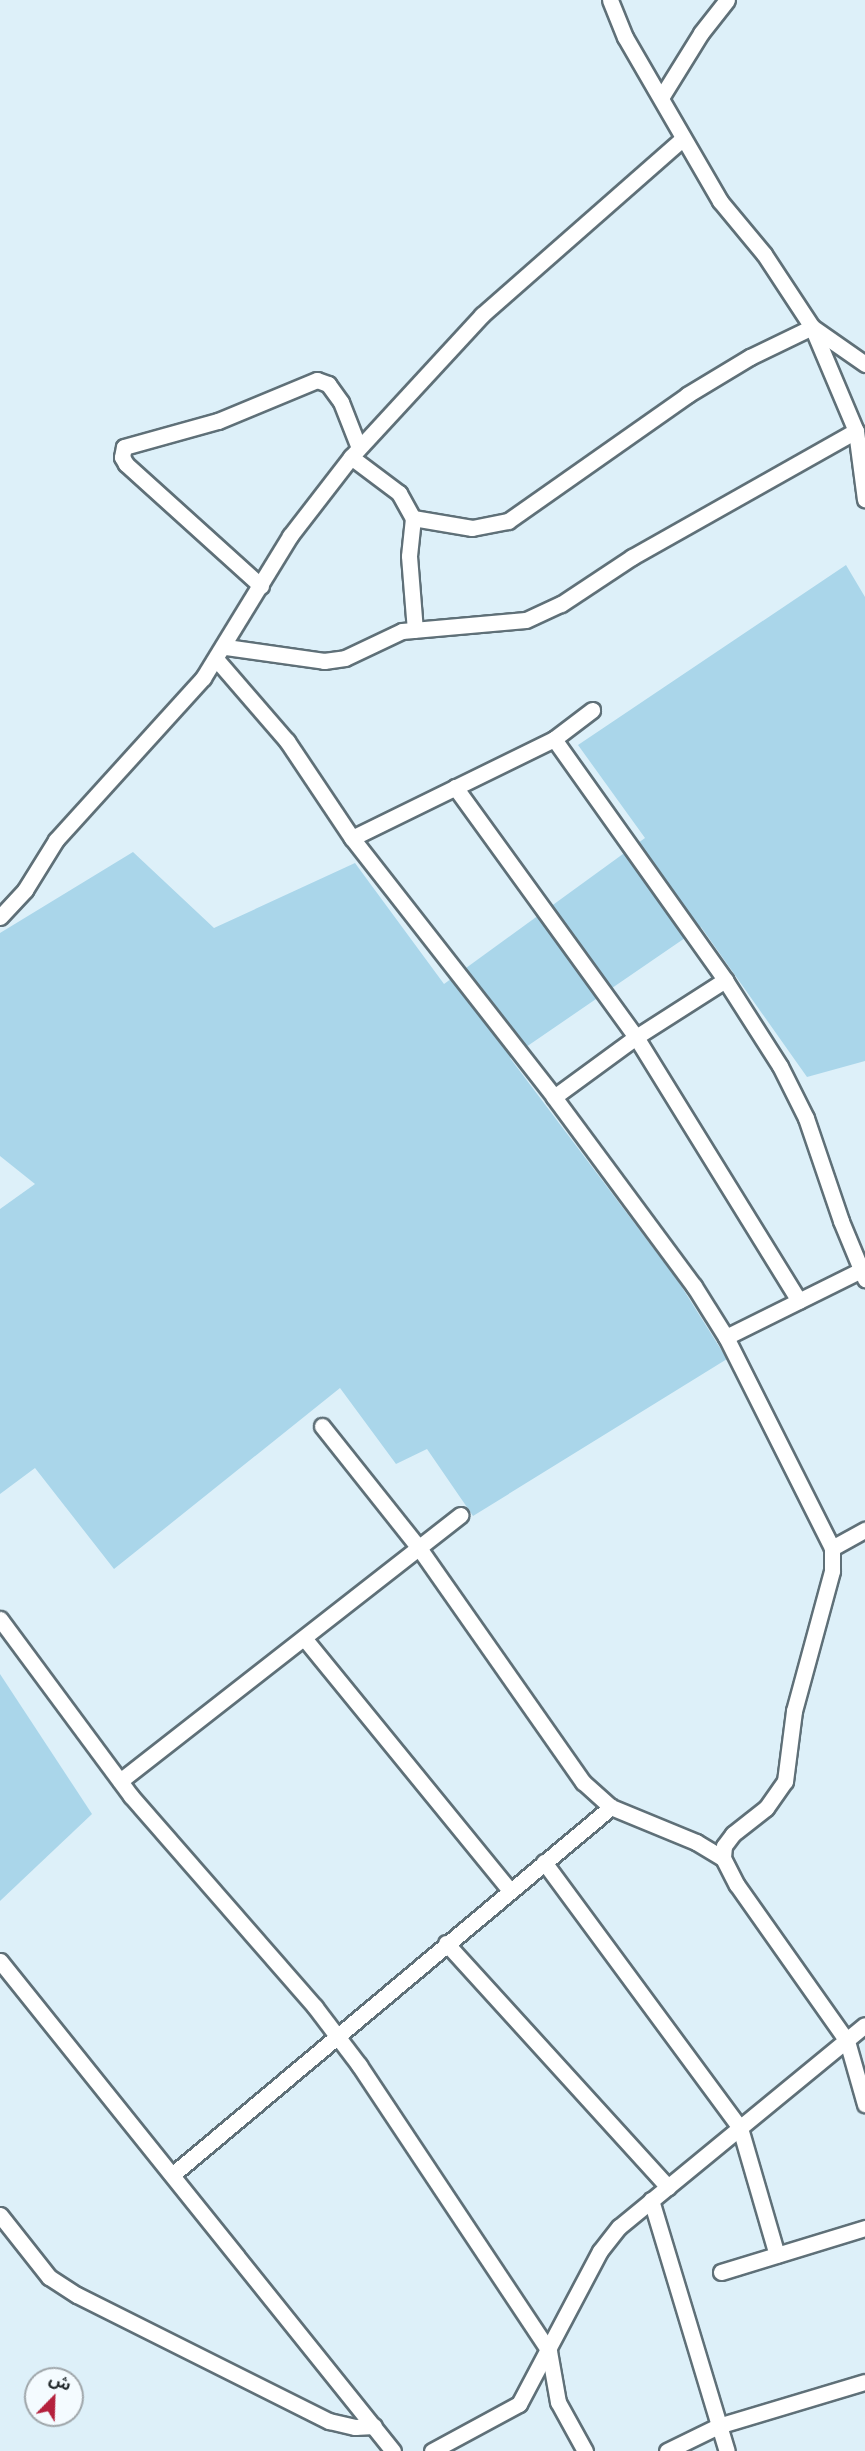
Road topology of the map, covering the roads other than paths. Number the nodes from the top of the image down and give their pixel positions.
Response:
1 (610, 0) edge
2 (727, 0) edge
3 (662, 96) junction
4 (682, 139) junction
5 (812, 327) junction
6 (865, 363) edge
7 (856, 431) junction
8 (355, 452) junction
9 (865, 499) edge
10 (413, 518) junction
11 (261, 586) junction
12 (415, 630) junction
13 (226, 647) junction
14 (216, 660) junction
15 (592, 710) dead end
16 (554, 739) junction
17 (455, 788) junction
18 (352, 838) junction
19 (0, 917) edge
20 (725, 980) junction
21 (636, 1037) junction
22 (554, 1097) junction
23 (862, 1275) edge
24 (799, 1301) junction
25 (726, 1337) junction
26 (322, 1426) dead end
27 (461, 1515) dead end
28 (865, 1530) edge
29 (419, 1548) junction
30 (832, 1548) junction
31 (0, 1619) edge
32 (304, 1638) junction
33 (120, 1781) junction
34 (611, 1807) junction
35 (723, 1858) junction
36 (544, 1862) junction
37 (510, 1891) junction
38 (446, 1943) junction
39 (0, 1961) edge
40 (865, 2025) edge
41 (336, 2034) junction
42 (846, 2041) junction
43 (865, 2104) edge
44 (740, 2128) junction
45 (172, 2175) junction
46 (668, 2187) junction
47 (651, 2200) junction
48 (0, 2215) edge
49 (865, 2228) edge
50 (777, 2255) junction
51 (721, 2272) dead end
52 (549, 2351) junction
53 (865, 2382) edge
54 (374, 2426) junction
55 (718, 2426) junction
56 (393, 2451) edge
57 (432, 2451) edge
58 (585, 2451) edge
59 (667, 2451) edge
60 (727, 2451) edge

1 - 3 street
2 - 3 street
3 - 4 street
4 - 5 street
4 - 8 street
5 - 6 street
5 - 7 street
5 - 10 street
7 - 9 street
7 - 12 street
8 - 10 street
8 - 11 street
8 - 11 street
10 - 12 street
11 - 13 street
12 - 13 street
13 - 14 street
14 - 18 street
14 - 19 street
15 - 16 street
16 - 17 street
16 - 20 street
17 - 18 street
17 - 21 street
18 - 22 street
20 - 21 street
20 - 23 street
21 - 22 street
21 - 24 street
22 - 25 street
23 - 24 street
24 - 25 street
25 - 30 street
26 - 29 street
27 - 29 street
28 - 30 street
29 - 32 street
29 - 34 street
30 - 35 street
31 - 33 street
32 - 33 street
32 - 37 street
33 - 41 street
34 - 35 street
34 - 36 street
35 - 42 street
36 - 37 street
36 - 44 street
37 - 38 street
38 - 41 street
38 - 46 street
39 - 45 street
40 - 42 street
41 - 45 street
41 - 52 street
42 - 43 street
42 - 44 street
44 - 46 street
44 - 50 street
45 - 54 street
46 - 47 street
47 - 52 street
47 - 55 street
48 - 54 street
49 - 50 street
50 - 51 street
52 - 57 street
52 - 58 street
53 - 55 street
54 - 56 street
55 - 59 street
55 - 60 street

